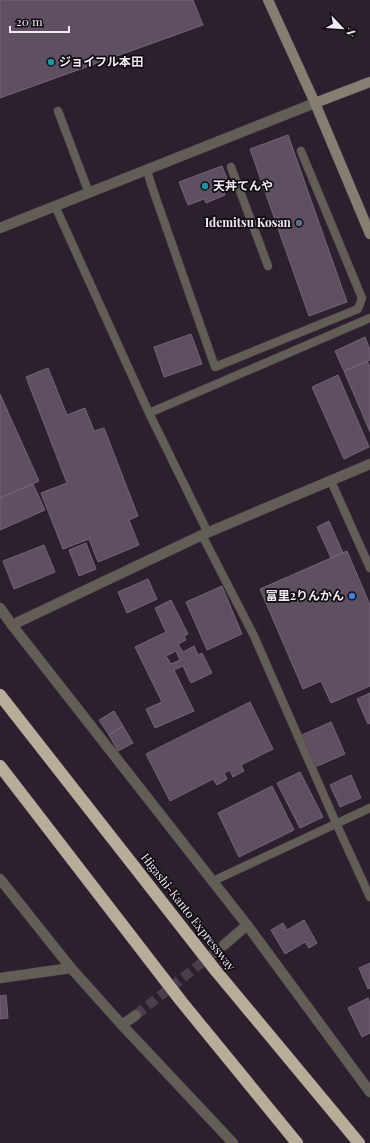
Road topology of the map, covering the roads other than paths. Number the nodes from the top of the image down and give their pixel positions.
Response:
1 (268, 0) edge
2 (370, 82) edge
3 (316, 103) junction
4 (58, 111) dead end
5 (301, 151) dead end
6 (231, 166) dead end
7 (147, 170) junction
8 (89, 193) junction
9 (55, 206) junction
10 (0, 228) edge
11 (370, 234) edge
12 (268, 266) dead end
13 (370, 318) edge
14 (149, 413) junction
15 (370, 464) edge
16 (331, 481) junction
17 (205, 534) junction
18 (370, 568) edge
19 (0, 608) edge
20 (12, 625) junction
21 (0, 695) edge
22 (0, 766) edge
23 (370, 808) edge
24 (336, 823) junction
25 (0, 879) edge
26 (213, 882) junction
27 (370, 897) edge
28 (247, 925) junction
29 (224, 945) tunnel mouth
30 (71, 968) junction
31 (0, 978) edge
32 (136, 1015) tunnel mouth
33 (122, 1025) junction
34 (370, 1092) edge
35 (233, 1143) edge
36 (297, 1143) edge
37 (359, 1143) edge

1 - 3 street
2 - 3 street
3 - 7 street
3 - 11 street
4 - 8 lane
5 - 7 lane
6 - 12 lane
7 - 8 street
8 - 9 street
9 - 10 street
9 - 14 lane
13 - 14 lane
14 - 17 lane
15 - 16 street
16 - 17 street
16 - 18 lane
17 - 20 street
17 - 24 lane
19 - 20 street
20 - 26 street
21 - 37 highway, Higashi-Kanto Expressway
22 - 36 highway
23 - 24 lane
24 - 26 lane
24 - 27 lane
25 - 30 street
26 - 28 street
28 - 29 street
28 - 34 street
30 - 31 street
30 - 33 street
32 - 33 street
33 - 35 street

